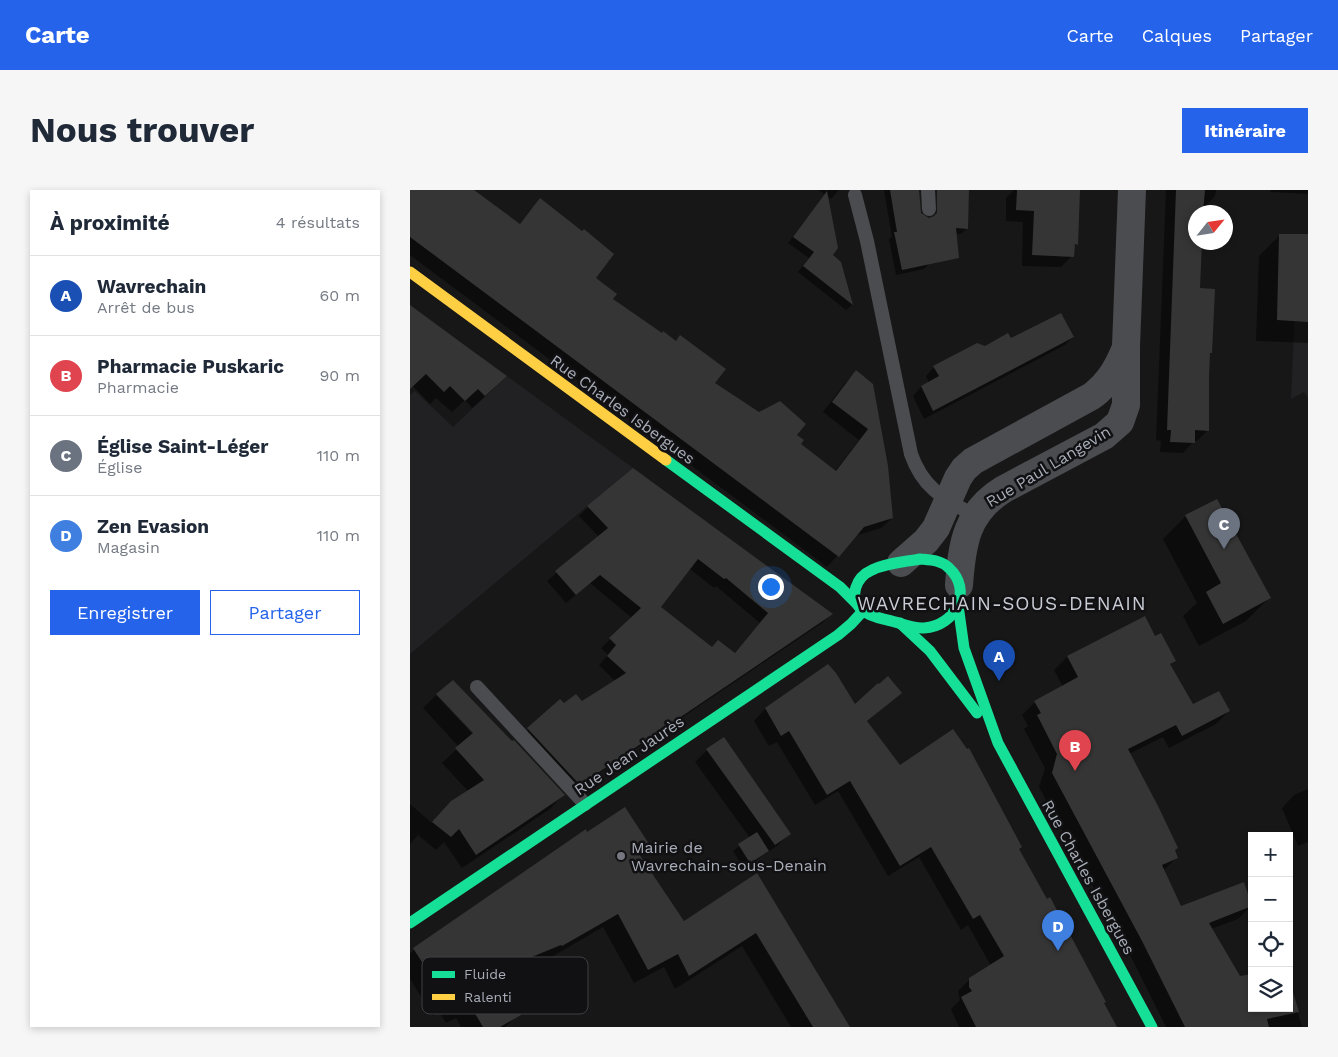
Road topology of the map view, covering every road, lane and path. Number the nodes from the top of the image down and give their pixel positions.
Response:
1 (928, 190) edge
2 (1132, 190) edge
3 (855, 195) dead end
4 (929, 209) dead end
5 (410, 272) edge
6 (1126, 346) junction
7 (948, 501) junction
8 (975, 516) junction
9 (901, 563) junction
10 (869, 570) junction
11 (818, 571) junction
12 (959, 595) junction
13 (860, 607) junction
14 (900, 623) junction
15 (477, 688) dead end
16 (998, 743) junction
17 (585, 804) junction
18 (410, 923) edge
19 (1152, 1027) edge

1 - 4 lane
2 - 6 street, Rue Paul Langevin
3 - 7 lane
5 - 11 main road, Rue Charles Isbergues
6 - 7 street, Rue Paul Langevin
6 - 8 street, Rue Paul Langevin
7 - 8 lane
7 - 9 street, Rue Paul Langevin
8 - 12 street, Rue Paul Langevin
9 - 10 main road
9 - 12 main road
10 - 11 main road
10 - 13 main road
11 - 13 main road, Rue Charles Isbergues
12 - 14 main road
12 - 16 main road, Rue Charles Isbergues
13 - 14 main road
13 - 17 main road, Rue Jean Jaurès
14 - 16 main road, Rue Charles Isbergues
15 - 17 lane
16 - 19 main road, Rue Charles Isbergues
17 - 18 main road, Rue Jean Jaurès

